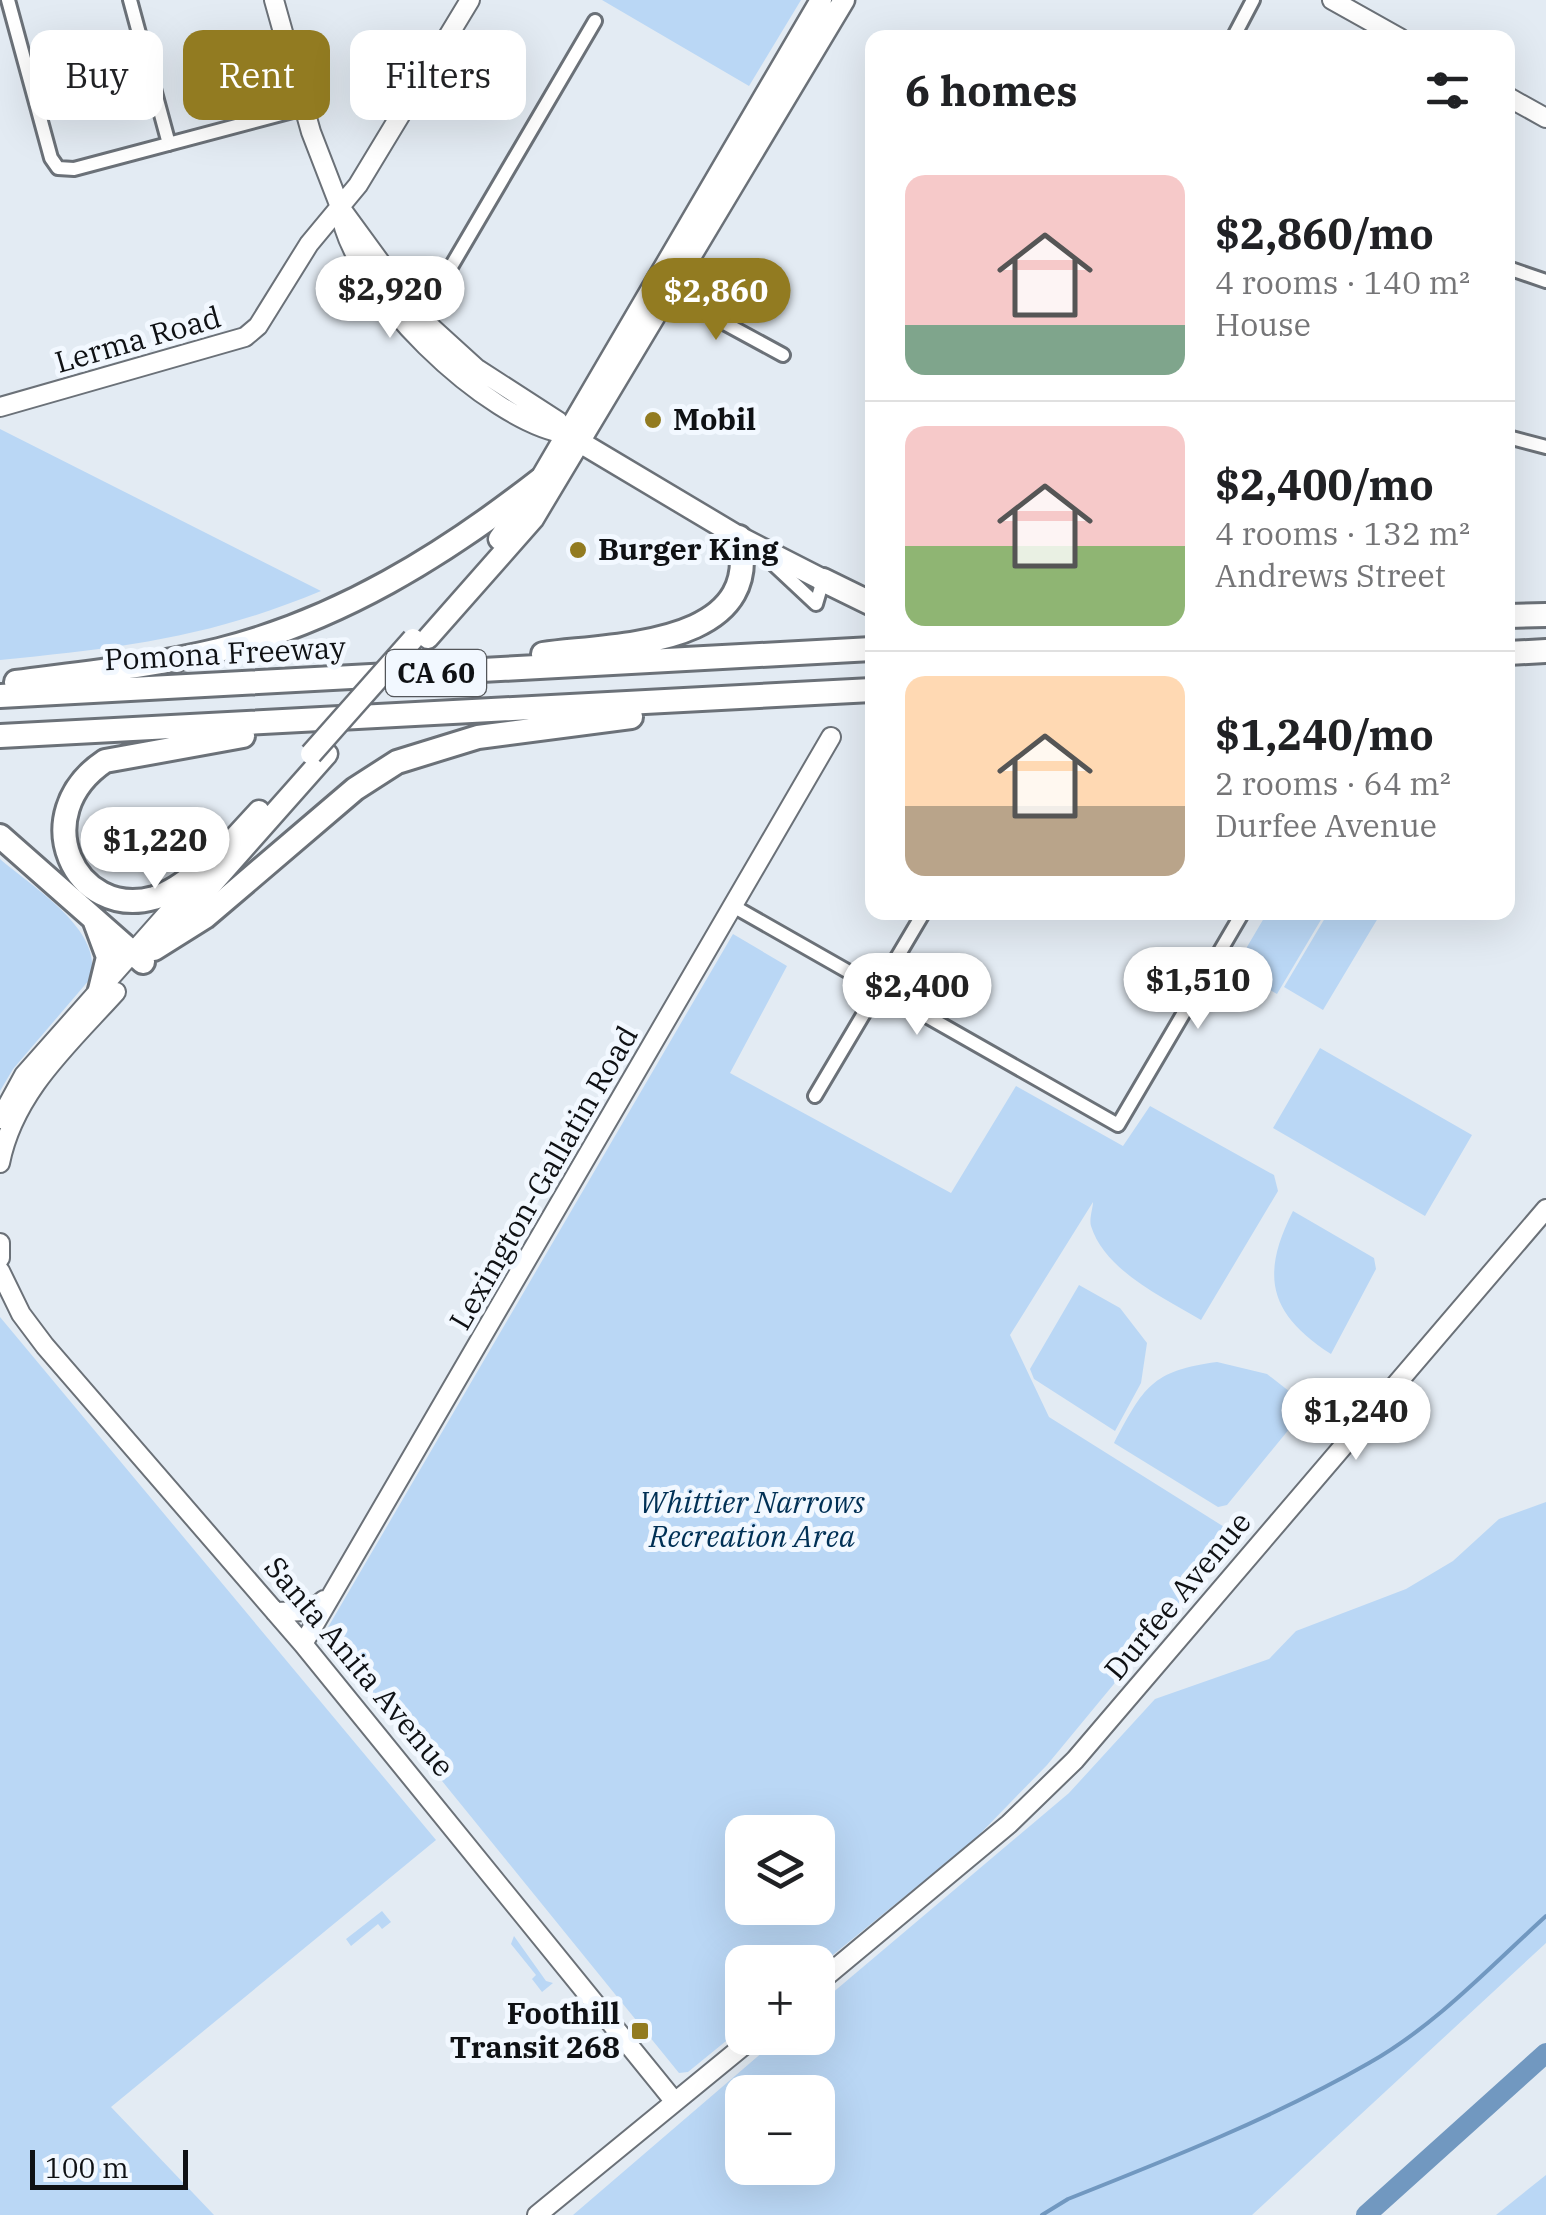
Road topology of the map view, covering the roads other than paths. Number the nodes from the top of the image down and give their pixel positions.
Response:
1 (8, 0) edge
2 (130, 0) edge
3 (274, 0) edge
4 (470, 0) edge
5 (821, 0) edge
6 (844, 0) edge
7 (1253, 0) edge
8 (1332, 0) edge
9 (595, 20) dead end
10 (282, 30) edge
11 (1237, 30) edge
12 (1372, 30) edge
13 (1515, 101) edge
14 (1546, 118) edge
15 (259, 120) edge
16 (308, 120) edge
17 (170, 144) junction
18 (744, 150) junction
19 (340, 207) junction
20 (1515, 270) edge
21 (1546, 281) edge
22 (668, 293) junction
23 (422, 318) junction
24 (783, 355) dead end
25 (0, 407) edge
26 (527, 411) junction
27 (573, 438) junction
28 (1515, 440) edge
29 (1546, 447) edge
30 (540, 480) junction
31 (739, 537) junction
32 (823, 580) joint
33 (865, 601) edge
34 (1546, 615) edge
35 (1515, 616) edge
36 (420, 639) junction
37 (865, 649) edge
38 (1546, 651) edge
39 (1515, 653) edge
40 (401, 675) junction
41 (0, 684) edge
42 (862, 691) edge
43 (0, 696) edge
44 (378, 716) junction
45 (0, 736) edge
46 (831, 737) dead end
47 (319, 754) junction
48 (0, 836) edge
49 (213, 861) junction
50 (733, 906) junction
51 (94, 919) junction
52 (919, 920) edge
53 (1237, 920) edge
54 (144, 955) junction
55 (878, 990) junction
56 (99, 994) junction
57 (815, 1096) dead end
58 (0, 1119) edge
59 (0, 1163) edge
60 (1546, 1209) edge
61 (0, 1243) edge
62 (0, 1258) edge
63 (0, 1270) edge
64 (333, 1594) junction
65 (275, 1612) junction
66 (302, 1644) junction
67 (835, 1970) edge
68 (732, 2055) edge
69 (675, 2102) junction
70 (536, 2215) edge

1 - 17 street
2 - 17 street
3 - 10 main road
4 - 19 main road, Lerma Road
5 - 18 main road
6 - 18 main road
7 - 11 street
8 - 12 main road
9 - 23 street
13 - 14 main road
15 - 17 street
16 - 19 main road
18 - 22 main road
18 - 27 main road
19 - 23 main road
19 - 25 main road, Lerma Road
19 - 26 main road
20 - 21 street
22 - 24 street
22 - 27 main road
23 - 26 main road
26 - 27 main road
27 - 30 main road
27 - 31 main road
27 - 36 main road
28 - 29 street
30 - 36 main road
30 - 41 highway
31 - 32 main road
31 - 40 highway
32 - 33 highway
34 - 35 highway
36 - 47 main road, bridge
37 - 40 highway, Pomona Freeway / CA 60
38 - 39 highway
40 - 43 highway, Pomona Freeway / CA 60
42 - 44 highway, CA 60
42 - 54 highway
44 - 45 highway, CA 60
44 - 49 highway
46 - 50 main road, Lexington-Gallatin Road
47 - 49 main road
47 - 54 main road
48 - 51 highway
49 - 54 main road
50 - 55 street
50 - 64 main road, Lexington-Gallatin Road
51 - 54 highway
51 - 56 highway
52 - 55 street
53 - 55 street
54 - 56 main road
54 - 59 main road
55 - 57 street
56 - 58 main road
60 - 67 main road, Durfee Avenue
61 - 62 main road
63 - 65 main road, Santa Anita Avenue
64 - 65 main road
64 - 66 main road, Lexington-Gallatin Road
65 - 66 main road, Santa Anita Avenue
66 - 69 main road, Santa Anita Avenue
68 - 69 main road
69 - 70 main road

